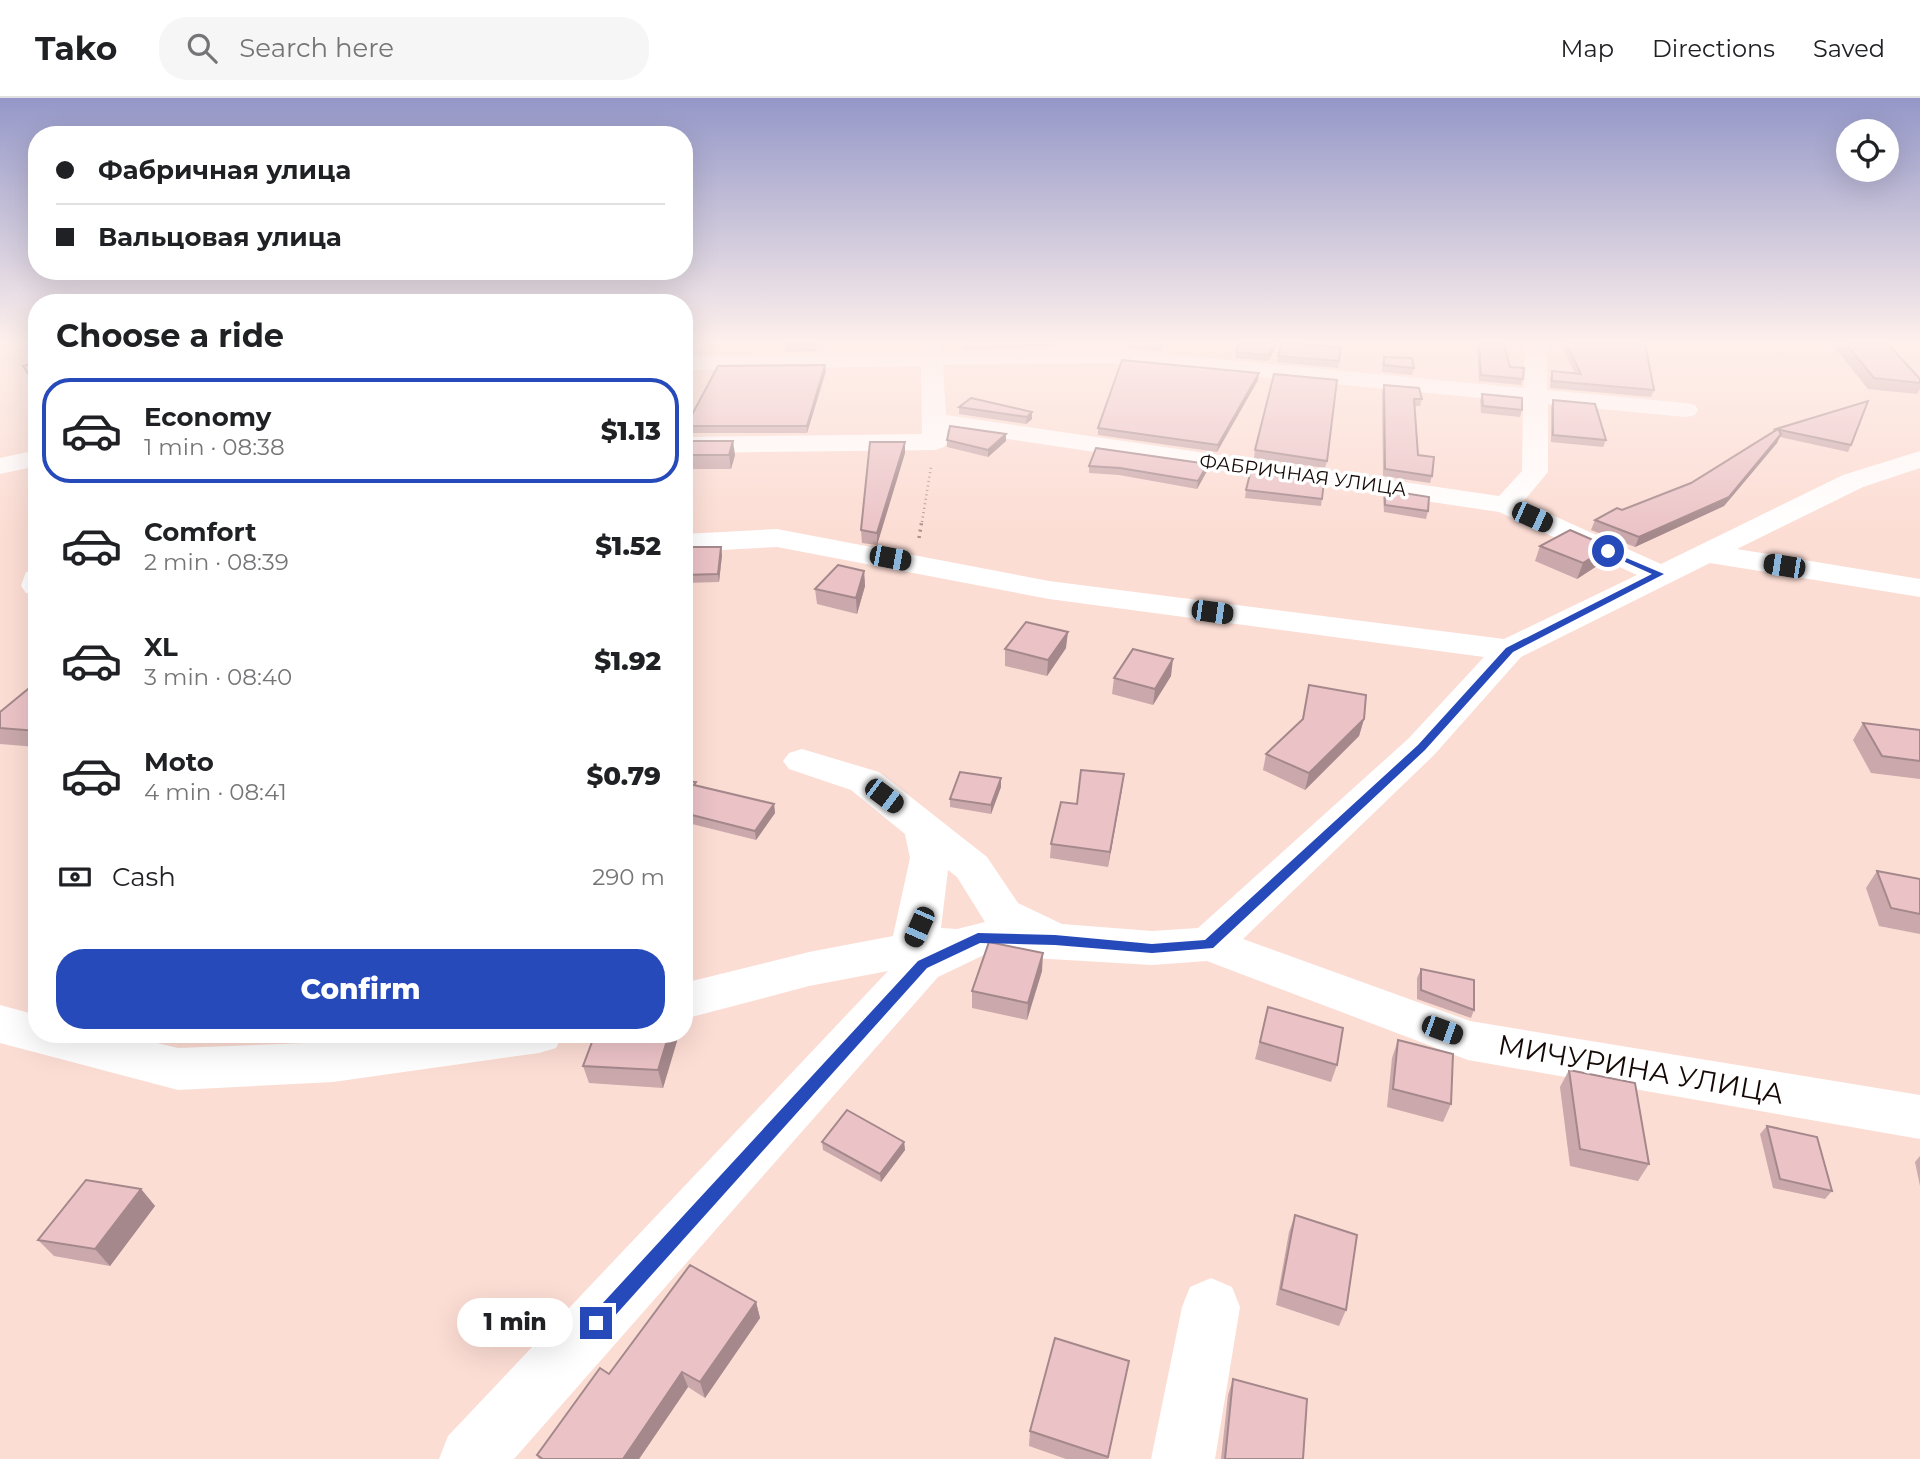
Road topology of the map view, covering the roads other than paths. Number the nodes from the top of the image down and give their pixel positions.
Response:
1 (933, 407) edge
2 (1537, 407) edge
3 (1651, 407) edge
4 (1686, 410) dead end
5 (934, 431) junction
6 (693, 444) edge
7 (1920, 459) edge
8 (28, 460) edge
9 (0, 466) edge
10 (1506, 506) junction
11 (693, 543) edge
12 (1703, 553) junction
13 (1659, 574) junction
14 (1920, 588) edge
15 (1509, 650) junction
16 (802, 761) dead end
17 (923, 826) junction
18 (978, 938) junction
19 (1055, 940) junction
20 (1209, 944) junction
21 (909, 951) junction
22 (693, 999) edge
23 (0, 1024) edge
24 (28, 1031) edge
25 (74, 1043) edge
26 (473, 1043) edge
27 (298, 1049) edge
28 (1920, 1117) edge
29 (1211, 1307) dead end
30 (471, 1459) edge
31 (1183, 1459) edge

1 - 5 street
2 - 10 street
3 - 4 street
5 - 6 street, ФАБРИЧНАЯ УЛИЦА
5 - 10 street, ФАБРИЧНАЯ УЛИЦА
7 - 12 street
8 - 9 street
10 - 13 street, ФАБРИЧНАЯ УЛИЦА
11 - 15 street
12 - 13 street
12 - 14 street
13 - 15 street
15 - 20 street
16 - 17 street
17 - 19 street
17 - 21 street
18 - 19 street
18 - 21 street
18 - 30 street
19 - 20 street
20 - 28 street, МИЧУРИНА УЛИЦА
21 - 22 street
23 - 24 street
25 - 27 street
26 - 27 street
29 - 31 street

